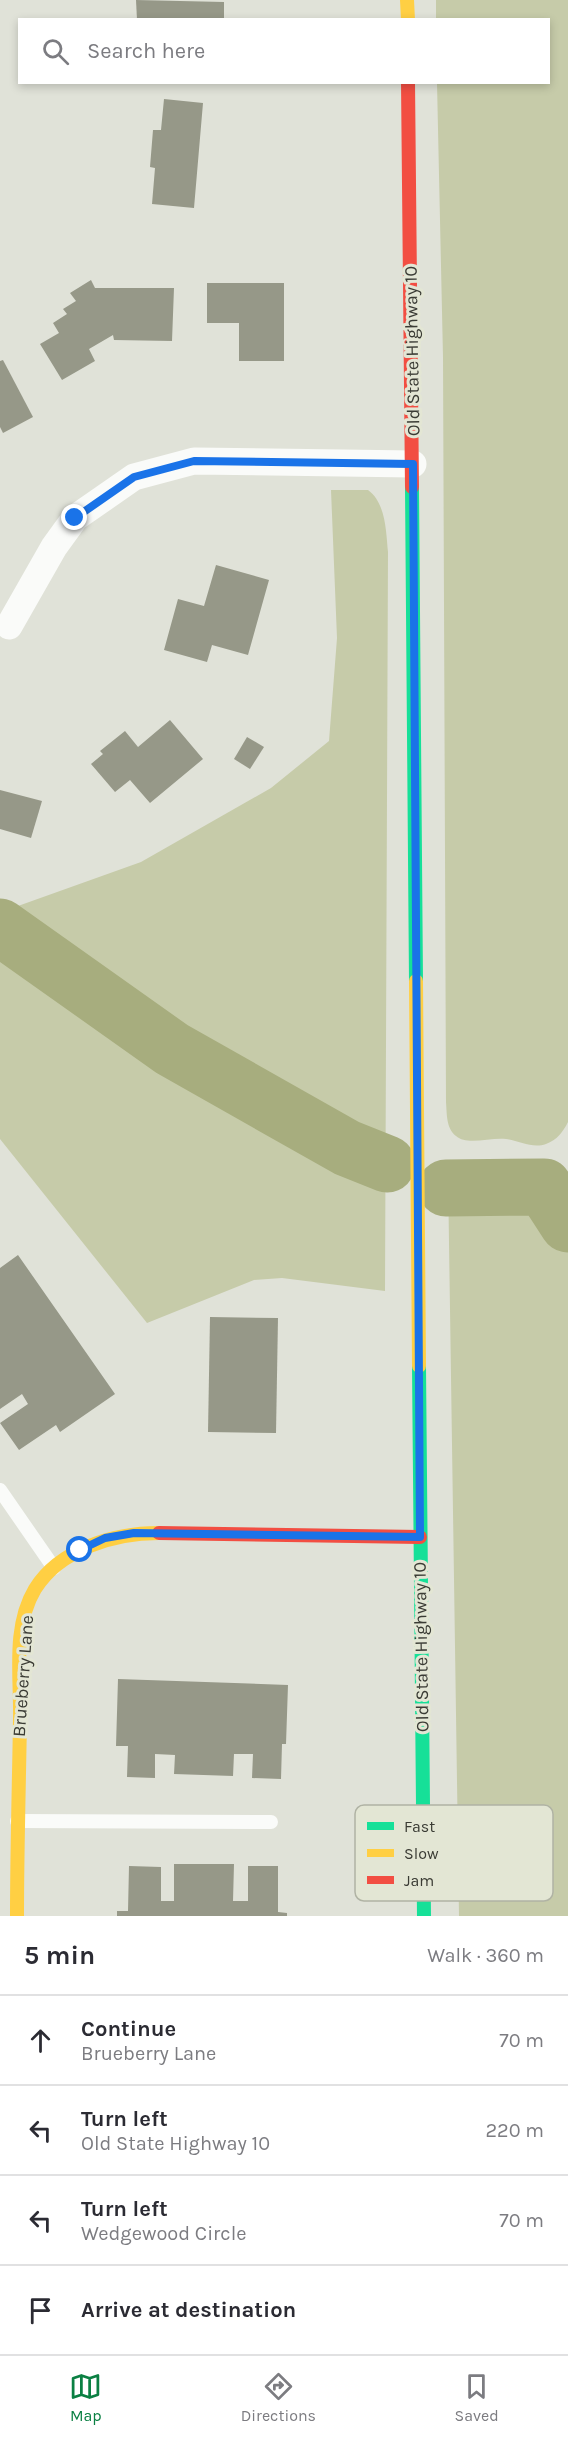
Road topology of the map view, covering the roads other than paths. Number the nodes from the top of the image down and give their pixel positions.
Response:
1 (407, 0) edge
2 (408, 18) edge
3 (408, 84) edge
4 (413, 464) junction
5 (9, 626) dead end
6 (0, 1490) edge
7 (420, 1537) junction
8 (54, 1568) junction
9 (22, 1651) junction
10 (7, 1660) dead end
11 (423, 1805) edge
12 (17, 1821) junction
13 (271, 1822) dead end
14 (424, 1901) edge
15 (17, 1916) edge
16 (424, 1916) edge

1 - 2 street
3 - 4 street, Old State Highway 10
4 - 5 street
4 - 7 street, Old State Highway 10
6 - 8 lane
7 - 8 street, Brueberry Lane
7 - 11 street, Old State Highway 10
8 - 9 street, Brueberry Lane
9 - 10 lane
9 - 12 street, Brueberry Lane
12 - 13 lane
12 - 15 street, Brueberry Lane
14 - 16 street, Old State Highway 10

